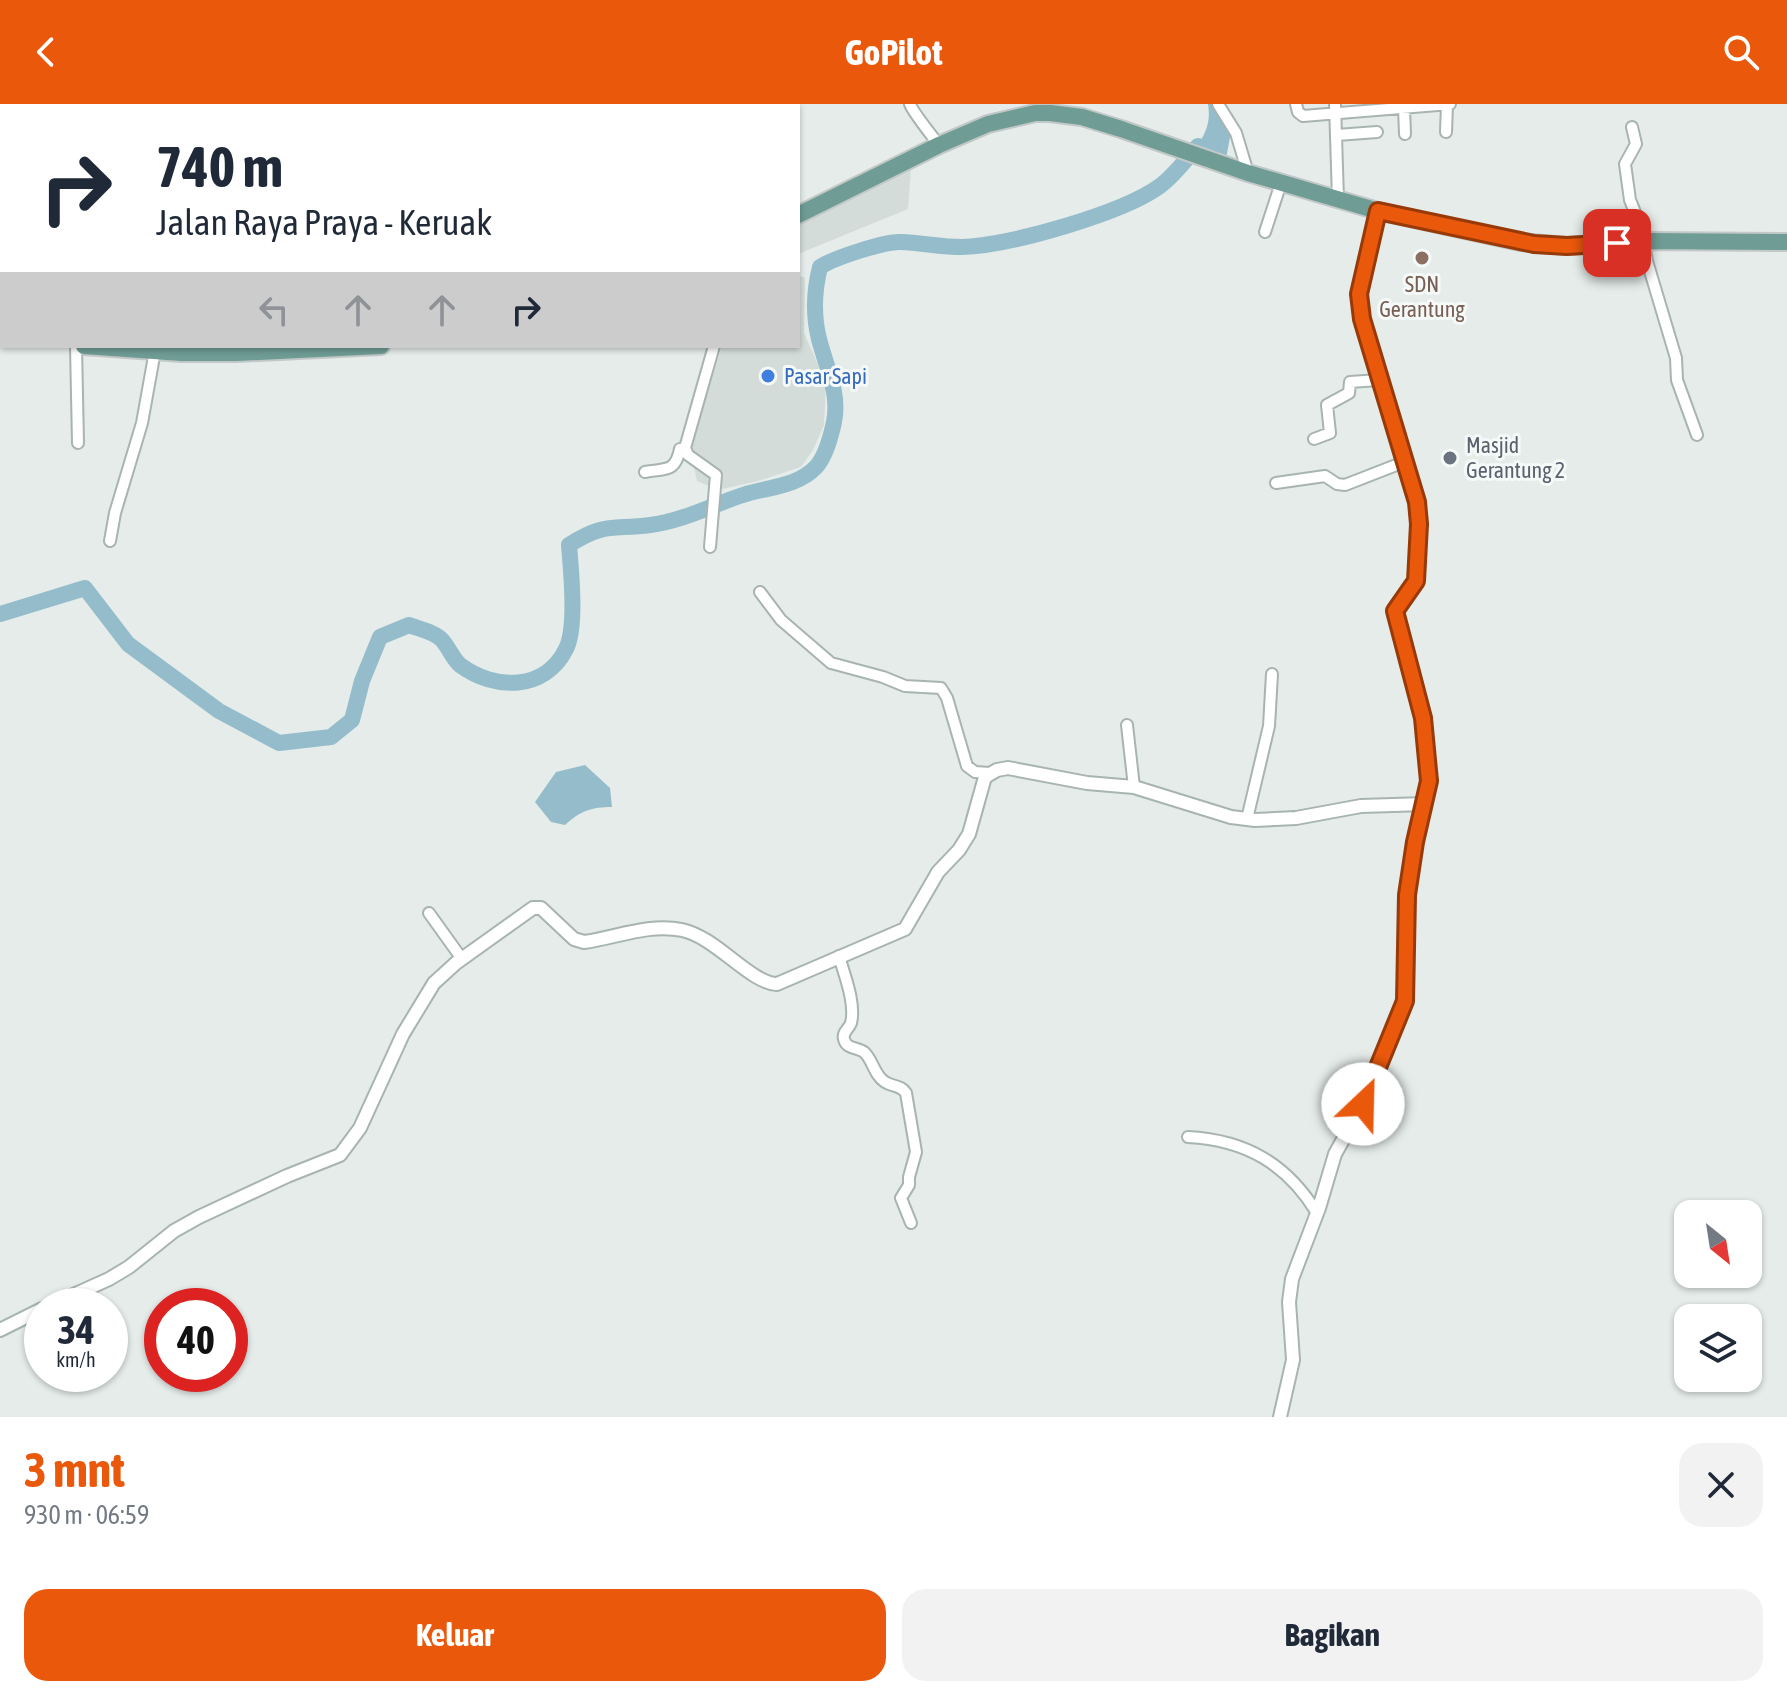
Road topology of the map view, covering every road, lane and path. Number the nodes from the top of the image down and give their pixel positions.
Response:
1 (910, 104) edge
2 (1218, 104) edge
3 (1296, 104) edge
4 (1449, 104) edge
5 (1416, 105) edge
6 (1377, 107) edge
7 (1404, 107) junction
8 (1335, 109) edge
9 (1318, 110) edge
10 (1632, 127) dead end
11 (1377, 132) dead end
12 (1446, 132) dead end
13 (1405, 134) dead end
14 (1337, 135) junction
15 (939, 145) junction
16 (1248, 173) junction
17 (1281, 183) junction
18 (1338, 199) junction
19 (1378, 211) junction
20 (800, 214) edge
21 (1265, 232) dead end
22 (1645, 241) junction
23 (1787, 242) edge
24 (76, 348) edge
25 (136, 348) edge
26 (340, 348) edge
27 (713, 348) edge
28 (162, 349) edge
29 (1379, 380) junction
30 (1697, 435) dead end
31 (1314, 439) dead end
32 (78, 443) dead end
33 (685, 448) junction
34 (1404, 462) junction
35 (645, 472) dead end
36 (1276, 483) dead end
37 (110, 541) dead end
38 (710, 547) dead end
39 (760, 592) dead end
40 (1272, 674) dead end
41 (1127, 725) dead end
42 (990, 773) junction
43 (1134, 787) junction
44 (1425, 804) junction
45 (1247, 819) junction
46 (429, 913) dead end
47 (839, 956) junction
48 (462, 959) junction
49 (1188, 1137) dead end
50 (1317, 1213) junction
51 (911, 1223) dead end
52 (89, 1288) edge
53 (24, 1318) edge
54 (0, 1330) edge
55 (1280, 1417) edge

1 - 15 street
2 - 16 street
3 - 9 street
4 - 5 street
4 - 12 street
5 - 7 street
6 - 7 street
6 - 8 street
7 - 13 street
8 - 9 street
8 - 14 street
10 - 22 street
11 - 14 street
14 - 18 street
15 - 16 main road
15 - 20 main road
16 - 17 main road
17 - 18 main road
17 - 21 street
18 - 19 main road
19 - 22 main road
19 - 29 street
22 - 23 main road
22 - 30 street
24 - 32 street
25 - 28 main road
26 - 28 main road
27 - 33 street
28 - 37 street
29 - 31 street
29 - 34 street
33 - 35 street
33 - 38 street
34 - 36 street
34 - 44 street
39 - 42 street
40 - 45 street
41 - 43 street
42 - 43 street
42 - 47 street
43 - 45 street
44 - 45 street
44 - 50 street
46 - 48 street
47 - 48 street
47 - 51 street
48 - 52 street
49 - 50 street
50 - 55 street
53 - 54 street

